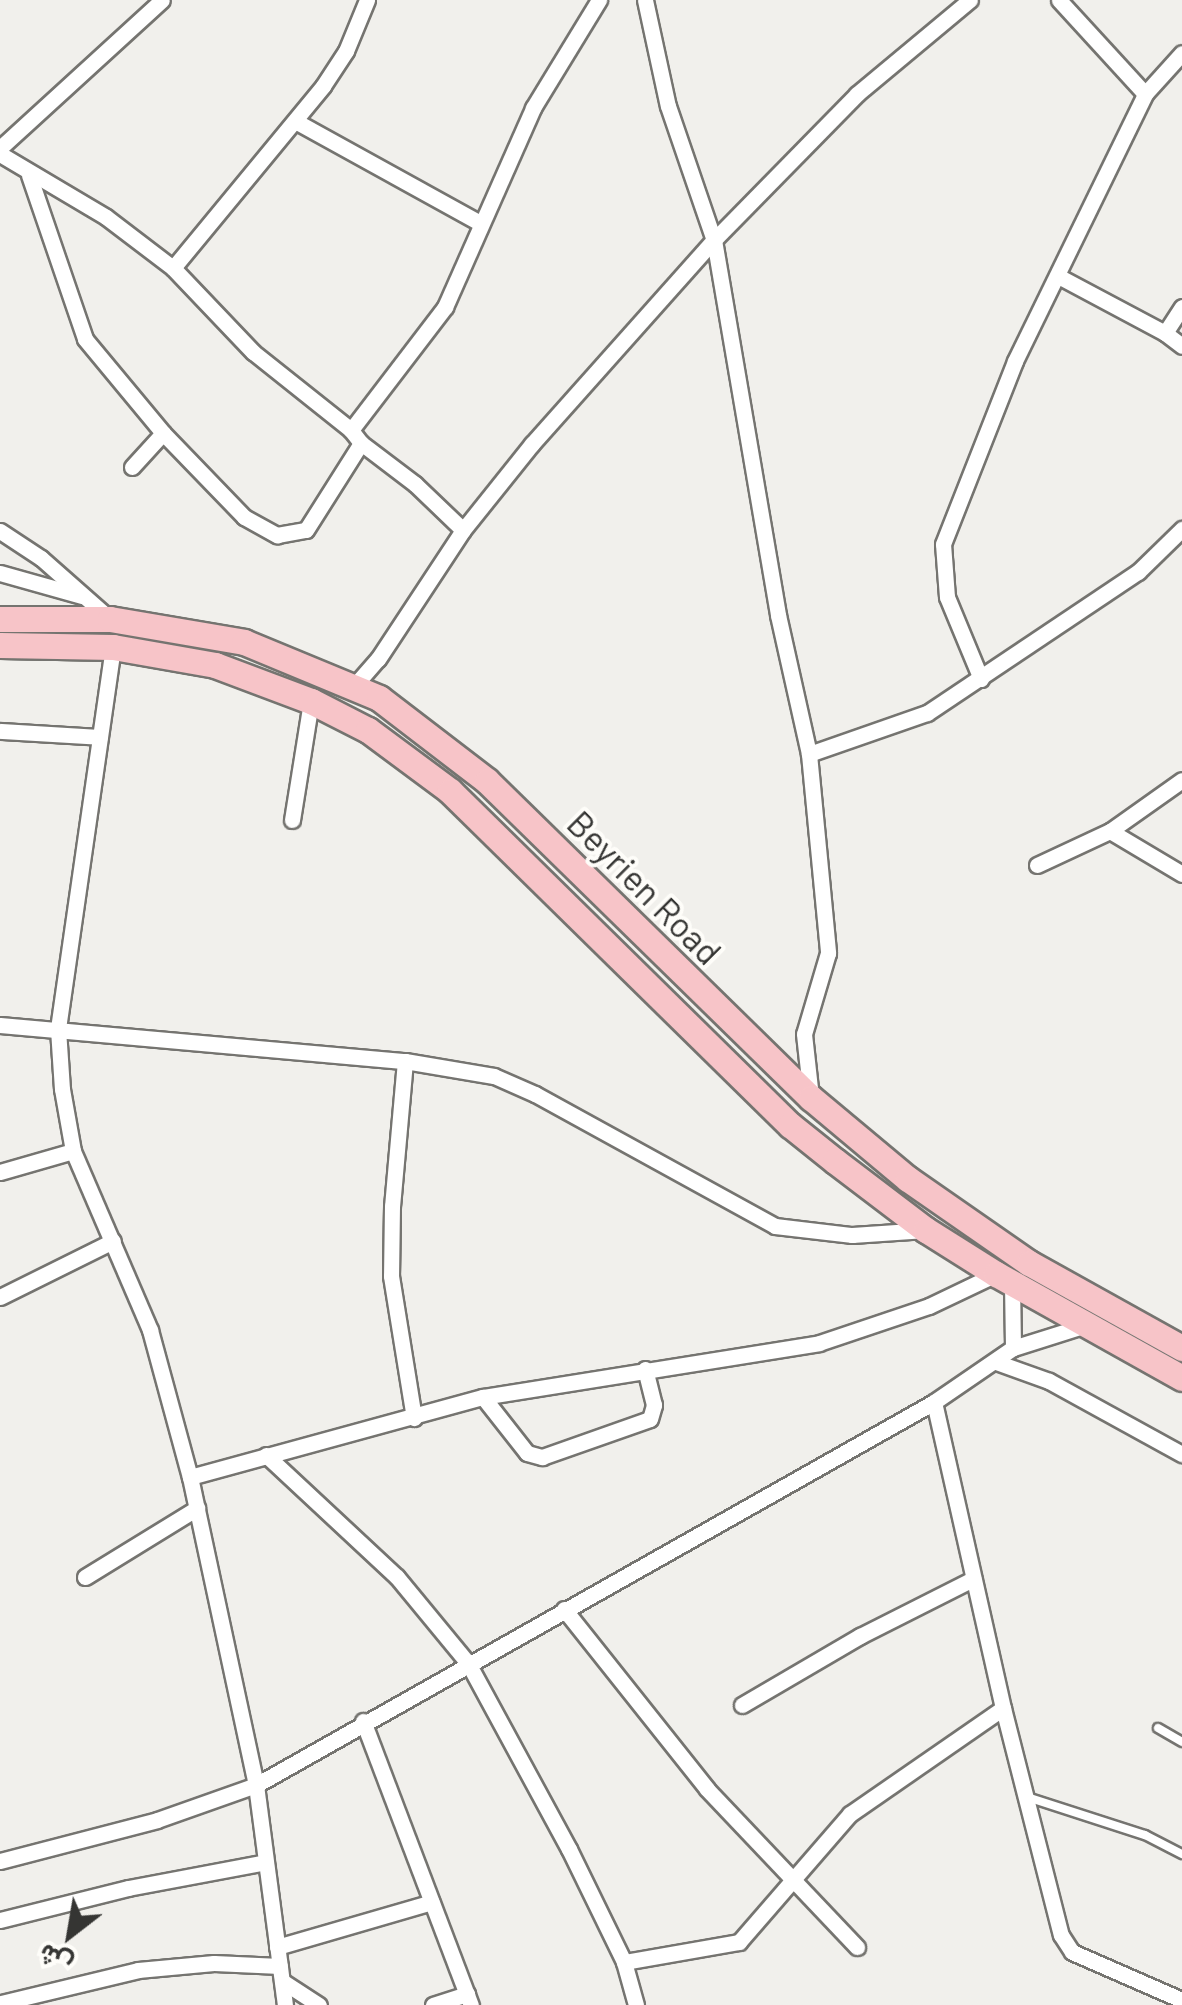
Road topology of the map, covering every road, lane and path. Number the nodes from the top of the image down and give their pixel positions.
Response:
1 (162, 0) edge
2 (367, 0) edge
3 (599, 0) edge
4 (645, 0) edge
5 (970, 0) edge
6 (1060, 0) edge
7 (1182, 53) edge
8 (1145, 94) junction
9 (296, 122) junction
10 (0, 151) edge
11 (29, 174) junction
12 (480, 223) junction
13 (714, 240) junction
14 (174, 268) junction
15 (1058, 276) junction
16 (1182, 307) edge
17 (1165, 333) junction
18 (1182, 346) edge
19 (163, 433) junction
20 (356, 436) junction
21 (132, 467) dead end
22 (1182, 528) edge
23 (464, 530) junction
24 (0, 531) edge
25 (0, 573) edge
26 (86, 597) junction
27 (0, 619) edge
28 (110, 619) junction
29 (0, 645) edge
30 (113, 646) junction
31 (378, 659) junction
32 (981, 678) junction
33 (355, 685) junction
34 (378, 698) junction
35 (311, 701) junction
36 (0, 730) edge
37 (100, 736) junction
38 (809, 754) junction
39 (1182, 780) edge
40 (292, 820) dead end
41 (1110, 831) junction
42 (1037, 866) dead end
43 (1182, 874) edge
44 (0, 1025) edge
45 (58, 1029) junction
46 (405, 1061) junction
47 (811, 1098) junction
48 (73, 1151) junction
49 (0, 1172) edge
50 (926, 1230) junction
51 (113, 1241) junction
52 (1004, 1279) junction
53 (0, 1296) edge
54 (1086, 1325) junction
55 (1013, 1348) junction
56 (1182, 1348) edge
57 (996, 1362) junction
58 (645, 1369) junction
59 (1182, 1378) edge
60 (482, 1396) junction
61 (934, 1402) junction
62 (414, 1418) junction
63 (1182, 1454) edge
64 (266, 1455) junction
65 (190, 1477) junction
66 (197, 1508) junction
67 (86, 1576) dead end
68 (973, 1579) junction
69 (564, 1609) junction
70 (468, 1663) junction
71 (742, 1705) dead end
72 (1003, 1708) junction
73 (364, 1721) junction
74 (1158, 1728) dead end
75 (1182, 1742) edge
76 (256, 1785) junction
77 (1026, 1797) junction
78 (1182, 1854) edge
79 (0, 1861) edge
80 (266, 1862) junction
81 (794, 1883) junction
82 (432, 1902) junction
83 (0, 1920) edge
84 (857, 1946) dead end
85 (277, 1948) junction
86 (624, 1962) junction
87 (281, 1974) junction
88 (469, 1999) edge
89 (1182, 2000) edge
90 (1, 2002) edge
91 (285, 2005) edge
92 (319, 2005) edge
93 (433, 2005) edge
94 (636, 2005) edge

1 - 10 street
2 - 9 street
3 - 12 street
4 - 13 street
5 - 13 street
6 - 8 street
7 - 8 street
8 - 15 street
9 - 12 street
9 - 14 street
10 - 11 street
11 - 14 street
11 - 19 street
12 - 20 street
13 - 23 street
13 - 38 street
14 - 20 street
15 - 17 street
15 - 32 street
16 - 17 street
17 - 18 street
19 - 20 street
19 - 21 street
20 - 23 street
22 - 32 street
23 - 31 street
24 - 26 street
25 - 26 street
26 - 28 street
27 - 28 main road, Beyrien Road
28 - 33 main road, Beyrien Road
29 - 30 main road, Beyrien Road
30 - 35 main road, Beyrien Road
30 - 37 street
31 - 33 street
31 - 34 street
32 - 38 street
33 - 34 main road, Beyrien Road
34 - 47 main road, Beyrien Road
35 - 40 street
35 - 50 main road, Beyrien Road
36 - 37 street
37 - 45 street
38 - 47 street
39 - 41 street
41 - 42 street
41 - 43 street
44 - 45 street
45 - 46 street
45 - 48 street
46 - 50 street
46 - 62 street
47 - 56 main road, Beyrien Road
48 - 49 street
48 - 51 street
50 - 52 main road, Beyrien Road
51 - 53 street
51 - 65 street
52 - 54 main road, Beyrien Road
52 - 55 street
52 - 58 street
54 - 55 street
54 - 59 main road, Beyrien Road
55 - 57 street
57 - 61 street
57 - 63 street
58 - 60 street
58 - 60 street
60 - 62 street
61 - 68 street
61 - 69 street
62 - 64 street
64 - 65 street
64 - 70 street
65 - 66 street
66 - 67 street
66 - 76 street
68 - 71 street
68 - 72 street
69 - 70 street
69 - 81 street
70 - 73 street
70 - 86 street
72 - 77 street
72 - 81 street
73 - 76 street
73 - 82 street
74 - 75 lane
76 - 79 street
76 - 80 street
77 - 78 lane
77 - 89 street
80 - 83 street
80 - 85 street
81 - 84 street
81 - 86 street
82 - 85 street
82 - 88 street
85 - 87 street
86 - 94 street
87 - 90 street
87 - 91 street
87 - 92 street
88 - 93 street

